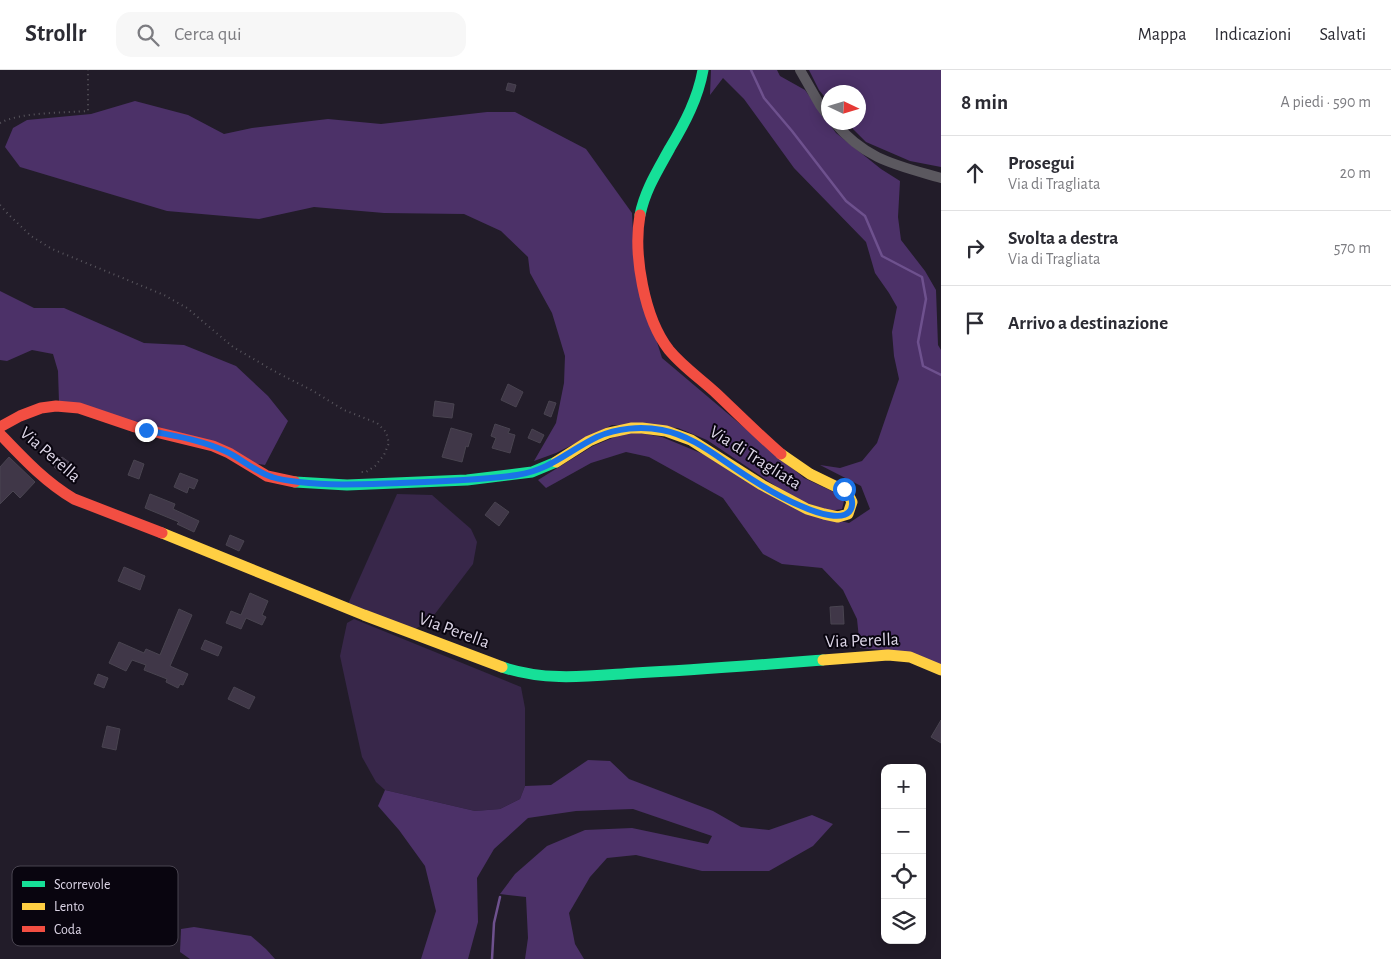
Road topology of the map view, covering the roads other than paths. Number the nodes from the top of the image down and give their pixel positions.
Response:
1 (703, 70) edge
2 (800, 70) edge
3 (821, 107) edge
4 (841, 130) edge
5 (941, 178) edge
6 (0, 427) edge
7 (0, 434) edge
8 (941, 670) edge

1 - 6 street, Via di Tragliata
2 - 3 street
4 - 5 street
7 - 8 street, Via Perella

